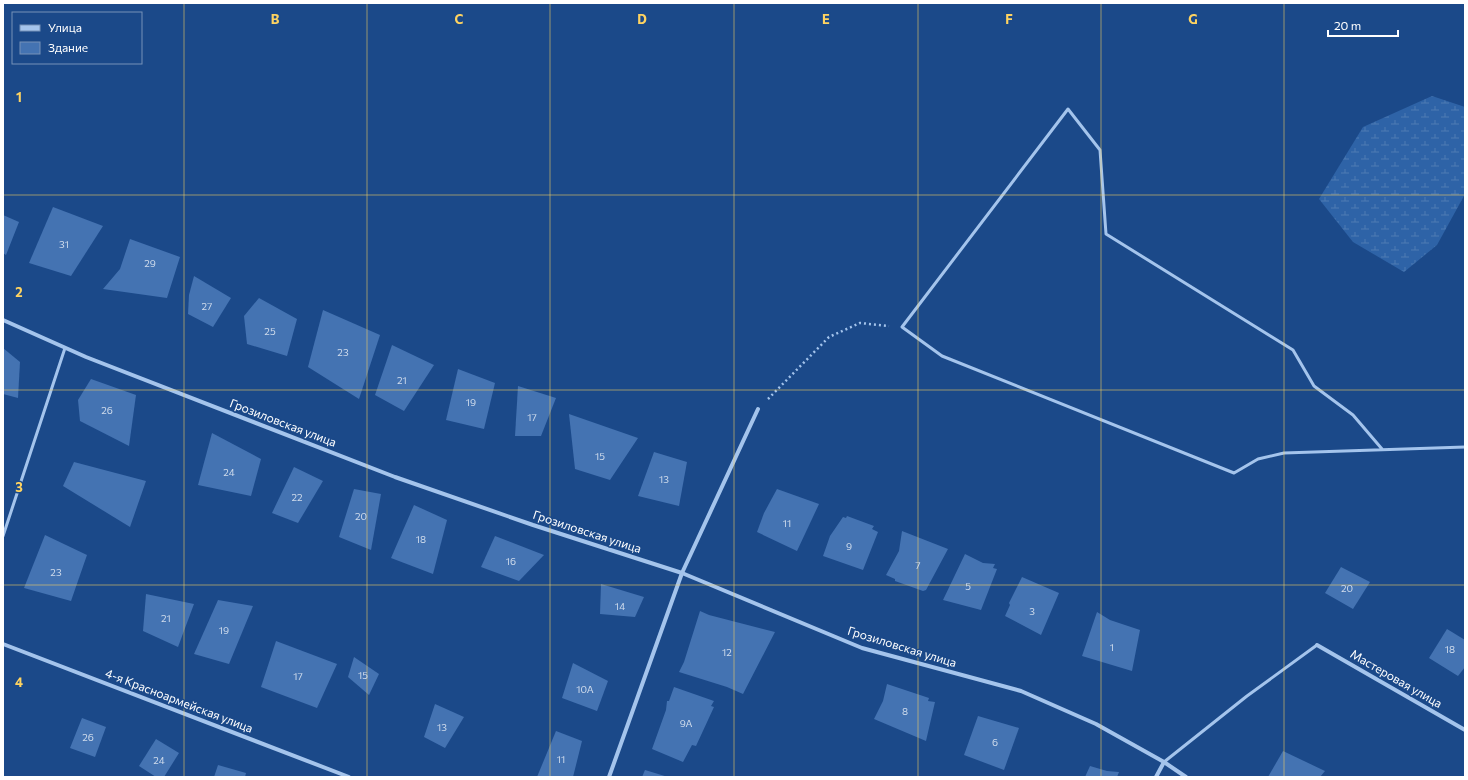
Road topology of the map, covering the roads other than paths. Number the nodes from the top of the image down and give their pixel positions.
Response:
1 (3, 320) edge
2 (65, 348) junction
3 (758, 409) road end
4 (1465, 447) edge
5 (1382, 450) junction
6 (3, 536) edge
7 (682, 573) junction
8 (3, 644) edge
9 (1317, 645) joint
10 (1465, 730) edge
11 (1164, 762) junction
12 (349, 777) edge
13 (609, 777) edge
14 (1156, 777) edge
15 (1186, 777) edge

1 - 2 street, Грозиловская улица
2 - 6 lane
2 - 7 street, Грозиловская улица
3 - 7 street
4 - 5 lane
5 - 5 lane
7 - 11 street, Грозиловская улица
7 - 13 street
8 - 12 street, 4-я Красноармейская улица
9 - 10 street, Мастеровая улица
9 - 11 lane
11 - 14 street
11 - 15 street, Грозиловская улица

